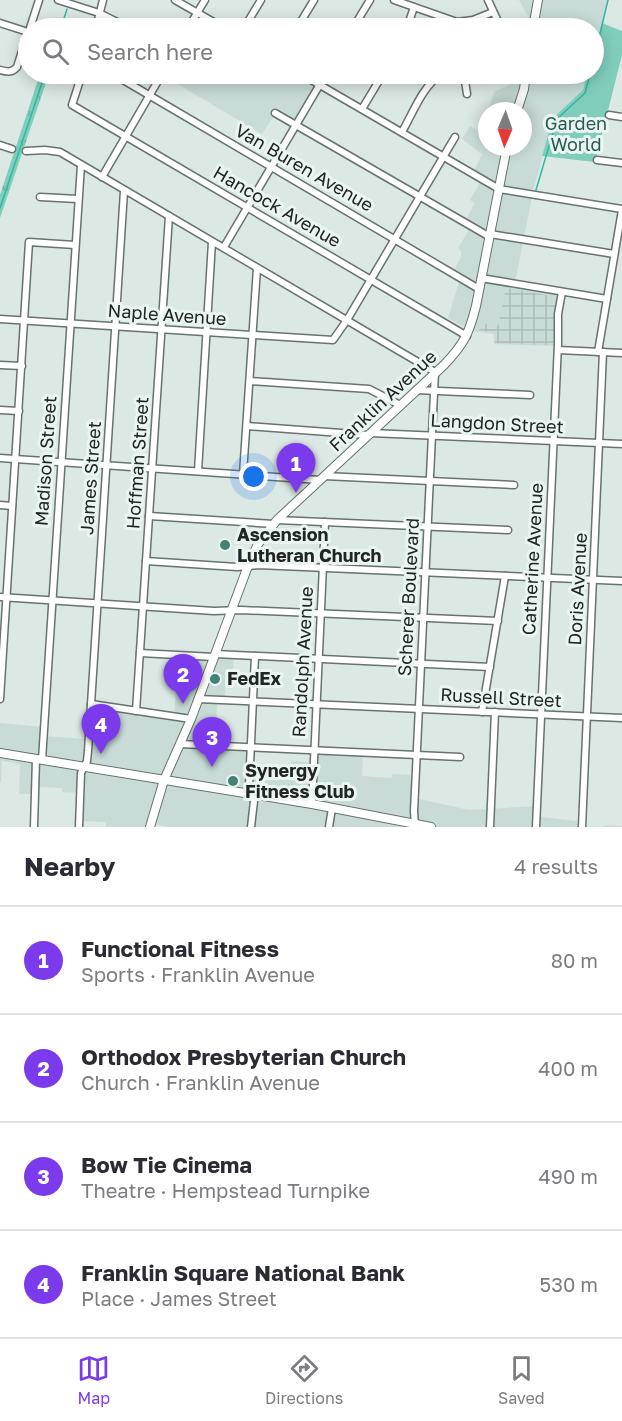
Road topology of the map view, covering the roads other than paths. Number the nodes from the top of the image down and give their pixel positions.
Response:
1 (39, 0) edge
2 (58, 0) edge
3 (103, 0) edge
4 (175, 0) edge
5 (205, 0) edge
6 (261, 0) edge
7 (314, 0) edge
8 (370, 0) edge
9 (394, 0) edge
10 (488, 0) edge
11 (538, 0) edge
12 (414, 8) junction
13 (494, 12) junction
14 (99, 13) junction
15 (197, 13) junction
16 (33, 18) edge
17 (98, 18) edge
18 (109, 18) edge
19 (194, 18) edge
20 (206, 18) edge
21 (250, 18) edge
22 (303, 18) edge
23 (359, 18) edge
24 (410, 18) edge
25 (445, 18) edge
26 (480, 18) edge
27 (497, 18) edge
28 (535, 18) edge
29 (0, 23) edge
30 (18, 28) edge
31 (18, 64) edge
32 (0, 70) edge
33 (79, 84) edge
34 (130, 84) edge
35 (156, 84) edge
36 (320, 84) joint
37 (377, 84) edge
38 (430, 84) edge
39 (466, 84) edge
40 (525, 84) edge
41 (467, 94) dead end
42 (149, 95) junction
43 (520, 102) edge
44 (362, 109) junction
45 (275, 114) dead end
46 (609, 115) dead end
47 (622, 117) edge
48 (296, 126) junction
49 (402, 132) junction
50 (125, 136) junction
51 (455, 136) dead end
52 (0, 145) edge
53 (12, 149) dead end
54 (26, 151) dead end
55 (505, 156) edge
56 (443, 157) junction
57 (597, 160) dead end
58 (622, 163) edge
59 (81, 165) junction
60 (272, 167) junction
61 (102, 177) junction
62 (499, 189) junction
63 (124, 191) junction
64 (40, 197) dead end
65 (419, 198) junction
66 (78, 199) junction
67 (248, 208) junction
68 (622, 210) edge
69 (169, 216) junction
70 (490, 235) junction
71 (395, 239) junction
72 (212, 242) junction
73 (75, 245) junction
74 (224, 248) junction
75 (614, 254) junction
76 (256, 268) junction
77 (482, 278) junction
78 (371, 280) junction
79 (479, 289) junction
80 (562, 292) junction
81 (607, 300) junction
82 (0, 319) edge
83 (25, 320) junction
84 (347, 320) junction
85 (70, 324) junction
86 (116, 327) junction
87 (161, 330) junction
88 (207, 332) junction
89 (252, 335) junction
90 (467, 336) junction
91 (558, 350) junction
92 (601, 352) junction
93 (622, 353) edge
94 (0, 365) edge
95 (22, 366) junction
96 (435, 372) junction
97 (250, 381) junction
98 (416, 390) junction
99 (434, 391) junction
100 (530, 394) dead end
101 (400, 405) junction
102 (0, 410) edge
103 (19, 411) junction
104 (246, 426) junction
105 (369, 434) junction
106 (431, 436) junction
107 (554, 441) junction
108 (599, 443) junction
109 (622, 444) edge
110 (0, 458) edge
111 (16, 459) junction
112 (61, 462) junction
113 (107, 465) junction
114 (152, 468) junction
115 (198, 471) junction
116 (243, 474) junction
117 (322, 478) junction
118 (429, 481) junction
119 (514, 485) dead end
120 (0, 506) edge
121 (12, 506) junction
122 (149, 516) junction
123 (275, 522) junction
124 (325, 522) junction
125 (427, 527) junction
126 (508, 530) dead end
127 (0, 551) edge
128 (10, 552) junction
129 (146, 561) junction
130 (248, 566) junction
131 (323, 567) junction
132 (425, 572) junction
133 (506, 576) junction
134 (547, 578) junction
135 (593, 580) junction
136 (622, 581) edge
137 (3, 597) edge
138 (52, 600) junction
139 (98, 603) junction
140 (143, 606) junction
141 (231, 611) junction
142 (321, 613) junction
143 (423, 618) junction
144 (498, 621) junction
145 (2, 643) edge
146 (140, 653) junction
147 (214, 656) junction
148 (255, 656) junction
149 (319, 659) junction
150 (421, 663) junction
151 (490, 667) junction
152 (0, 688) edge
153 (0, 699) edge
154 (198, 699) junction
155 (253, 701) junction
156 (91, 704) junction
157 (316, 704) junction
158 (419, 709) junction
159 (136, 711) junction
160 (482, 712) junction
161 (495, 712) junction
162 (541, 715) junction
163 (587, 717) junction
164 (622, 718) edge
165 (191, 719) junction
166 (180, 744) junction
167 (251, 747) junction
168 (315, 750) junction
169 (0, 753) edge
170 (417, 755) junction
171 (460, 757) dead end
172 (39, 759) junction
173 (84, 767) junction
174 (164, 780) junction
175 (250, 793) junction
176 (312, 804) junction
177 (332, 808) junction
178 (415, 825) edge
179 (34, 827) edge
180 (79, 827) edge
181 (150, 827) edge
182 (251, 827) edge
183 (329, 827) edge
184 (430, 827) edge
185 (490, 827) edge
186 (536, 827) edge
187 (582, 827) edge

1 - 16 street
2 - 14 street
3 - 14 street
4 - 15 street
5 - 15 street
6 - 21 street
7 - 22 street
8 - 23 street
9 - 12 street
10 - 13 street
11 - 28 main road
12 - 24 street
12 - 25 street
13 - 26 street
13 - 27 street
14 - 17 street
14 - 18 street
15 - 19 street
15 - 20 street
29 - 30 street
31 - 32 street
33 - 50 street, Hancock Avenue
34 - 42 street, Van Buren Avenue
35 - 42 street
36 - 44 street
36 - 48 street
37 - 44 street
38 - 49 street
39 - 41 street
40 - 43 main road
42 - 50 street
42 - 60 street, Van Buren Avenue
44 - 49 street
45 - 48 street
46 - 47 street
48 - 60 street
48 - 65 street
49 - 56 street
50 - 61 street
50 - 67 street, Hancock Avenue
51 - 56 street
52 - 53 street
54 - 59 street
55 - 62 main road, Franklin Avenue
56 - 62 street
56 - 65 street
57 - 58 street
59 - 61 street
59 - 66 street, Madison Street
60 - 67 street
60 - 71 street, Van Buren Avenue
61 - 63 street
62 - 68 street
62 - 70 main road, Franklin Avenue
63 - 69 street
63 - 86 street, James Street
64 - 66 street
65 - 70 street
65 - 71 street
66 - 73 street, Madison Street
67 - 74 street
67 - 78 street, Hancock Avenue
68 - 75 street, Doris Avenue
69 - 72 street
69 - 87 street, Hoffman Street
70 - 75 street
70 - 77 main road, Franklin Avenue
71 - 78 street
71 - 79 street, Van Buren Avenue
72 - 74 street
72 - 88 street
73 - 83 street
73 - 85 street, Madison Street
74 - 76 street
75 - 81 street, Doris Avenue
76 - 84 street
76 - 89 street
77 - 79 main road, Franklin Avenue
77 - 80 street
78 - 84 street
78 - 90 street, Hancock Avenue
79 - 90 main road, Franklin Avenue
80 - 81 street
80 - 91 street, Catherine Avenue
81 - 92 street, Doris Avenue
82 - 83 street, Naple Avenue
83 - 85 street, Naple Avenue
83 - 95 street
84 - 89 street, Naple Avenue
84 - 96 street
85 - 86 street, Naple Avenue
85 - 112 street, Madison Street
86 - 87 street, Naple Avenue
86 - 113 street, James Street
87 - 88 street, Naple Avenue
87 - 114 street, Hoffman Street
88 - 89 street, Naple Avenue
88 - 115 street
89 - 97 street
90 - 96 main road, Franklin Avenue
91 - 92 street
91 - 107 street, Catherine Avenue
92 - 93 street
92 - 108 street, Doris Avenue
94 - 95 street
95 - 103 street
96 - 98 main road, Franklin Avenue
96 - 99 street, Scherer Boulevard
97 - 101 street
97 - 104 street
98 - 99 street
98 - 101 main road, Franklin Avenue
99 - 100 street
99 - 106 street, Scherer Boulevard
101 - 105 main road, Franklin Avenue
102 - 103 street
103 - 111 street
104 - 105 street, Langdon Street
104 - 116 street
105 - 106 street, Langdon Street
105 - 117 main road, Franklin Avenue
106 - 107 street, Langdon Street
106 - 118 street, Scherer Boulevard
107 - 108 street, Langdon Street
107 - 134 street, Catherine Avenue
108 - 109 street, Langdon Street
108 - 135 street, Doris Avenue
110 - 111 street
111 - 112 street
111 - 121 street
112 - 113 street
112 - 138 street, Madison Street
113 - 114 street
113 - 139 street, James Street
114 - 115 street
114 - 122 street, Hoffman Street
115 - 116 street
116 - 117 street
117 - 118 street
117 - 123 main road, Franklin Avenue
118 - 119 street
118 - 125 street, Scherer Boulevard
120 - 121 street
121 - 128 street
122 - 123 street
122 - 129 street, Hoffman Street
123 - 124 street
123 - 130 main road, Franklin Avenue
124 - 125 street
124 - 131 street, Randolph Avenue
125 - 126 street
125 - 132 street, Scherer Boulevard
127 - 128 street
128 - 137 street
129 - 130 street
129 - 140 street, Hoffman Street
130 - 131 street
130 - 141 main road, Franklin Avenue
131 - 132 street
131 - 142 street, Randolph Avenue
132 - 133 street
132 - 143 street, Scherer Boulevard
133 - 134 street
133 - 144 street
134 - 135 street
134 - 162 street, Catherine Avenue
135 - 136 street
135 - 163 street, Doris Avenue
137 - 138 street
137 - 145 street
138 - 139 street
138 - 172 street, Madison Street
139 - 140 street
139 - 156 street, James Street
140 - 141 street
140 - 146 street, Hoffman Street
141 - 142 street
141 - 147 main road, Franklin Avenue
142 - 143 street
142 - 149 street, Randolph Avenue
143 - 144 street
143 - 150 street, Scherer Boulevard
144 - 151 street
145 - 152 street
146 - 147 street
146 - 159 street, Hoffman Street
147 - 148 street
147 - 154 main road, Franklin Avenue
148 - 149 street
148 - 155 street
149 - 150 street
149 - 157 street, Randolph Avenue
150 - 151 street
150 - 158 street, Scherer Boulevard
151 - 160 street
152 - 153 street
154 - 155 street, Russell Street
154 - 165 main road, Franklin Avenue
155 - 157 street, Russell Street
155 - 167 street
156 - 159 street
156 - 173 street, James Street
157 - 158 street, Russell Street
157 - 168 street, Randolph Avenue
158 - 160 street, Russell Street
158 - 170 street, Scherer Boulevard
159 - 165 street
160 - 161 street, Russell Street
161 - 162 street, Russell Street
161 - 185 street
162 - 163 street, Russell Street
162 - 186 street, Catherine Avenue
163 - 164 street, Russell Street
163 - 187 street, Doris Avenue
165 - 166 main road, Franklin Avenue
166 - 167 street
166 - 174 main road, Franklin Avenue
167 - 168 street
167 - 175 street
168 - 170 street
168 - 176 street, Randolph Avenue
169 - 172 main road
170 - 171 street
170 - 178 street, Scherer Boulevard
172 - 173 main road
172 - 179 street, Madison Street
173 - 174 main road
173 - 180 street, James Street
174 - 175 main road
174 - 181 main road, Franklin Avenue
175 - 176 main road
175 - 182 street
176 - 177 main road
177 - 178 main road
177 - 183 street
178 - 184 main road

